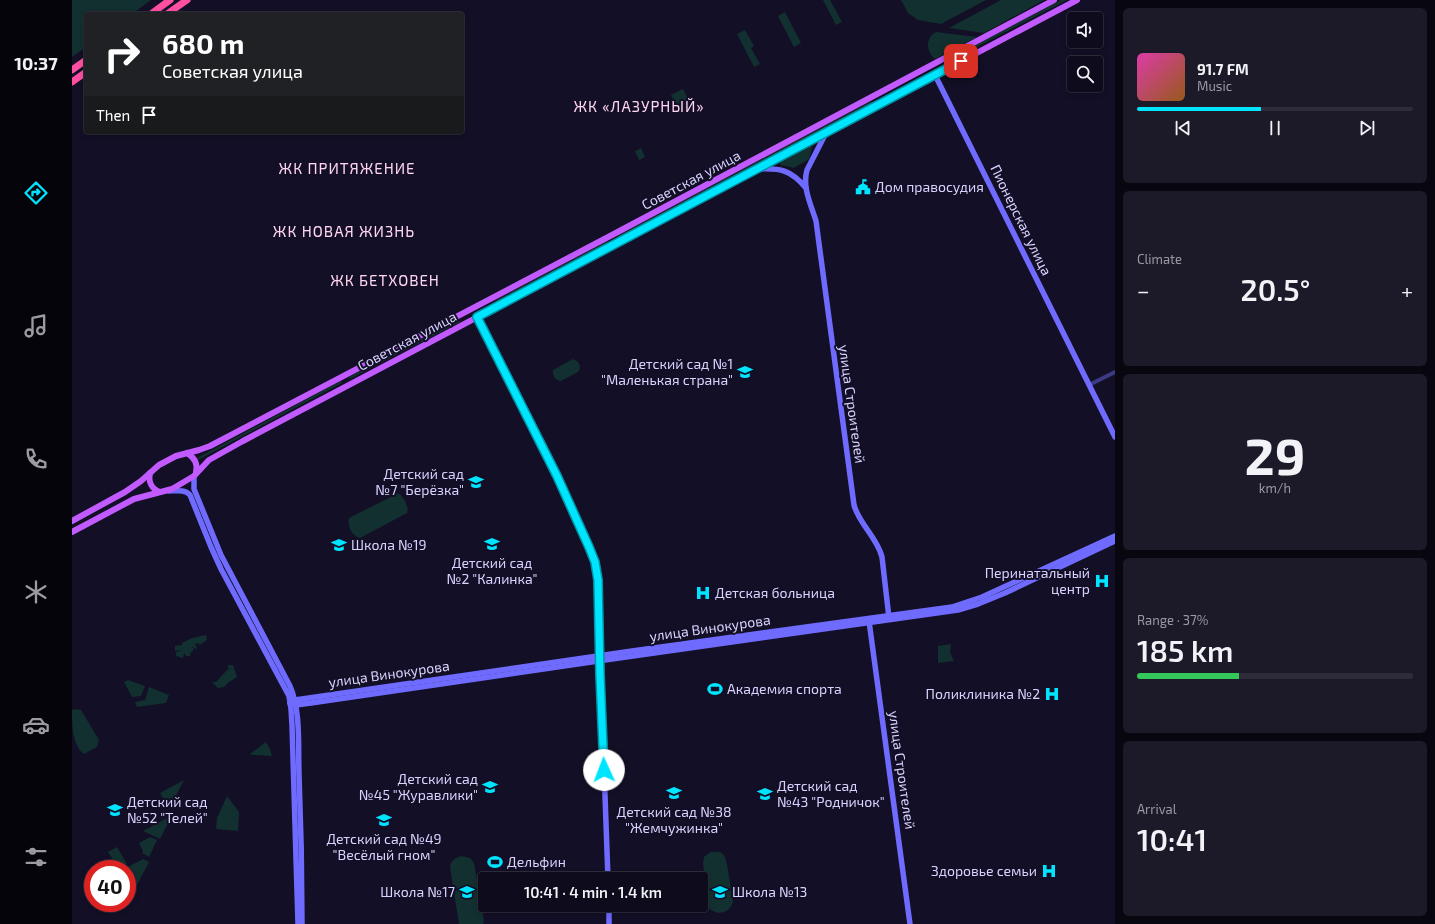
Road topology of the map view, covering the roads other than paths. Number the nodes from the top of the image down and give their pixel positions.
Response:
1 (170, 0) edge
2 (186, 0) edge
3 (1054, 0) edge
4 (1077, 0) edge
5 (153, 12) edge
6 (170, 12) edge
7 (84, 61) edge
8 (931, 66) junction
9 (72, 70) edge
10 (84, 73) edge
11 (935, 75) junction
12 (72, 82) edge
13 (876, 95) junction
14 (881, 104) junction
15 (826, 133) junction
16 (758, 169) junction
17 (806, 188) junction
18 (612, 235) junction
19 (616, 244) junction
20 (472, 309) junction
21 (477, 317) junction
22 (1115, 372) edge
23 (343, 376) junction
24 (348, 385) junction
25 (1089, 385) junction
26 (1115, 437) edge
27 (187, 453) junction
28 (150, 473) junction
29 (195, 474) junction
30 (162, 492) junction
31 (72, 521) edge
32 (72, 532) edge
33 (1115, 536) edge
34 (1115, 541) edge
35 (1050, 569) junction
36 (242, 602) junction
37 (889, 618) junction
38 (868, 621) junction
39 (599, 658) junction
40 (294, 703) junction
41 (299, 857) junction
42 (608, 872) edge
43 (609, 912) edge
44 (298, 924) edge
45 (302, 924) edge
46 (609, 924) edge
47 (910, 924) edge

1 - 5 highway
2 - 6 highway
3 - 8 main road, Советская улица
4 - 11 main road, Советская улица
7 - 9 highway
8 - 11 main road, Пионерская улица
8 - 13 main road, Советская улица
10 - 12 highway
11 - 14 main road, Советская улица
11 - 25 main road, Пионерская улица
13 - 14 main road
13 - 18 main road, Советская улица
14 - 15 main road, Советская улица
15 - 16 main road, Советская улица
15 - 17 main road, улица Строителей
16 - 17 main road
16 - 19 main road, Советская улица
17 - 37 main road, улица Строителей
18 - 19 main road
18 - 20 main road, Советская улица
19 - 21 main road, Советская улица
20 - 21 main road
20 - 23 main road, Советская улица
21 - 24 main road, Советская улица
21 - 39 main road
22 - 25 street
23 - 24 main road
23 - 27 main road, Советская улица
24 - 29 main road, Советская улица
25 - 26 main road, Пионерская улица
27 - 28 main road, Советская улица
27 - 29 main road
28 - 30 main road
28 - 31 main road
29 - 30 main road, Советская улица
29 - 36 main road
30 - 32 main road
30 - 36 main road
33 - 35 main road, улица Винокурова
34 - 35 main road, улица Винокурова
35 - 37 main road, улица Винокурова
36 - 40 main road
37 - 38 main road, улица Винокурова
38 - 39 main road, улица Винокурова
38 - 47 main road, улица Строителей
39 - 40 main road, улица Винокурова
39 - 42 main road
40 - 41 main road
41 - 44 main road
41 - 45 main road
43 - 46 main road

